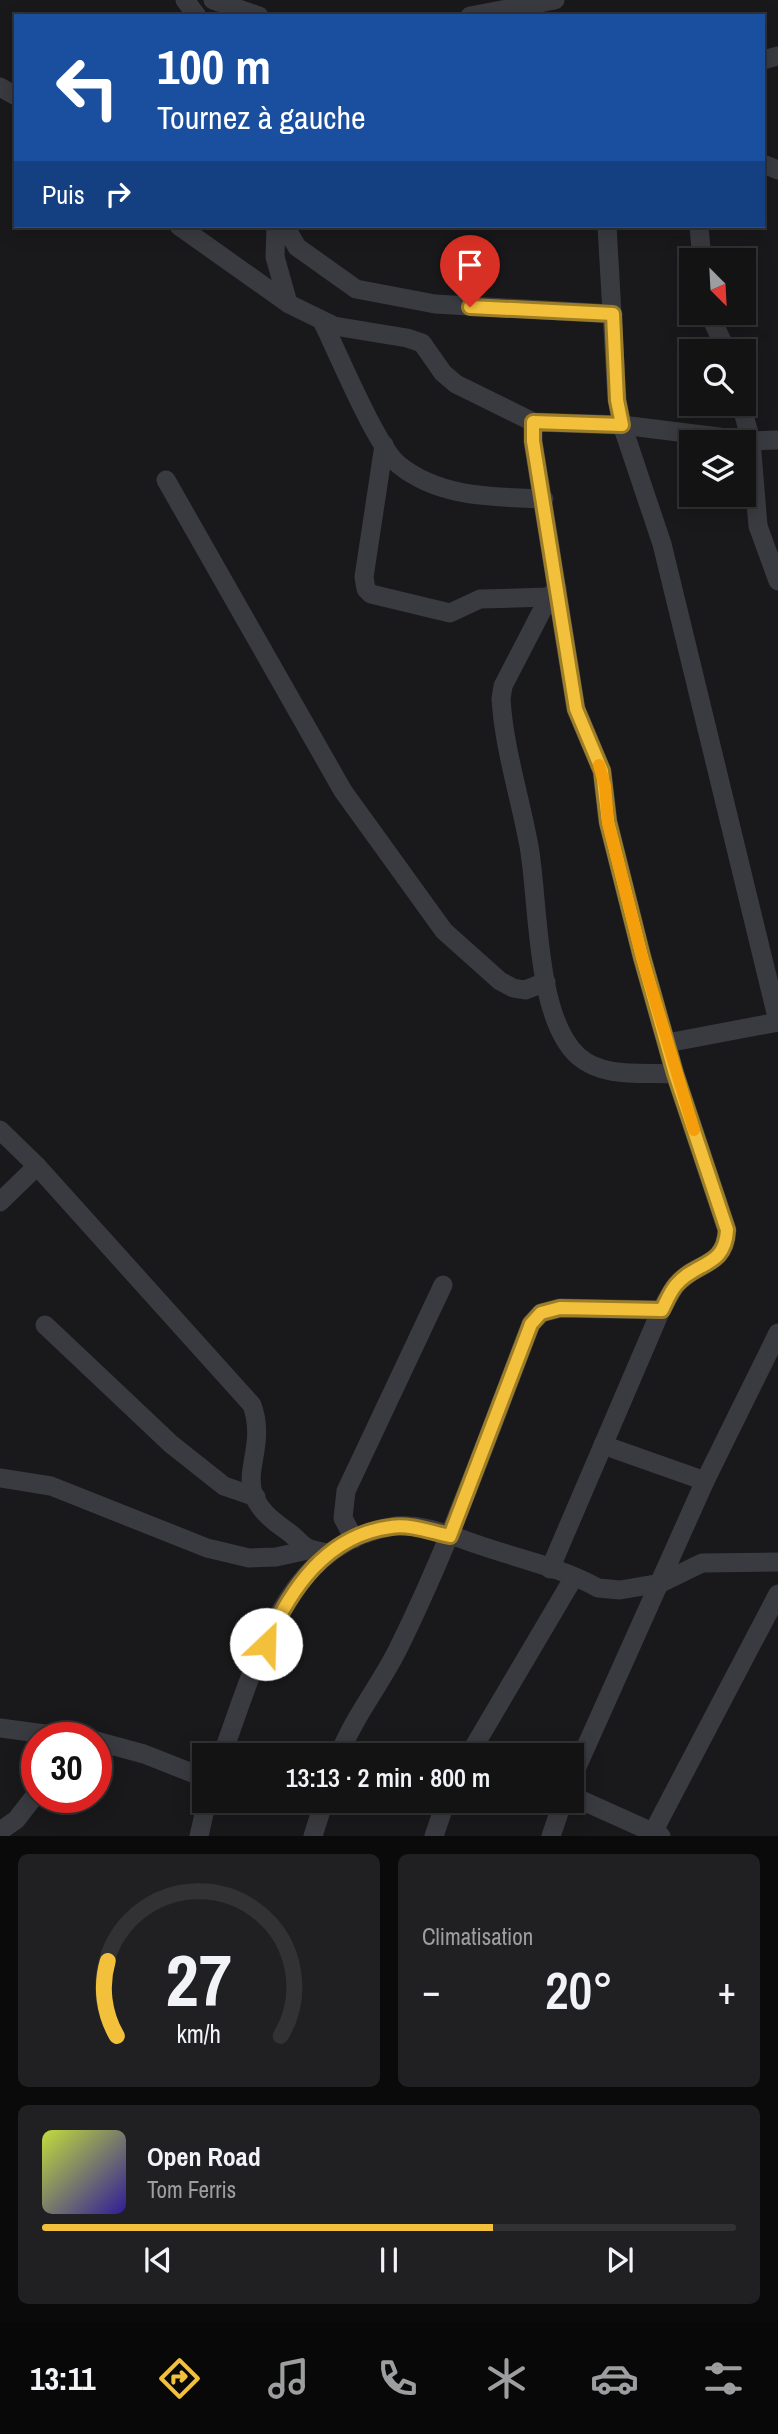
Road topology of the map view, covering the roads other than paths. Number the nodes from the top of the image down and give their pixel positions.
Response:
1 (213, 0) edge
2 (553, 0) edge
3 (253, 14) edge
4 (480, 14) edge
5 (182, 228) edge
6 (276, 228) edge
7 (286, 228) edge
8 (607, 228) edge
9 (699, 228) edge
10 (701, 248) edge
11 (289, 304) junction
12 (613, 314) junction
13 (323, 323) junction
14 (533, 422) junction
15 (622, 425) junction
16 (679, 432) edge
17 (778, 440) edge
18 (756, 441) edge
19 (384, 445) junction
20 (166, 480) dead end
21 (544, 499) junction
22 (756, 502) edge
23 (778, 581) edge
24 (553, 592) junction
25 (773, 973) edge
26 (547, 982) junction
27 (778, 1021) edge
28 (667, 1043) junction
29 (675, 1074) junction
30 (0, 1130) edge
31 (37, 1166) junction
32 (0, 1202) edge
33 (443, 1285) dead end
34 (662, 1310) junction
35 (45, 1325) dead end
36 (778, 1333) edge
37 (603, 1445) junction
38 (0, 1478) edge
39 (705, 1481) junction
40 (256, 1497) junction
41 (450, 1536) junction
42 (354, 1539) junction
43 (308, 1550) junction
44 (330, 1553) junction
45 (778, 1562) edge
46 (550, 1569) junction
47 (574, 1577) junction
48 (661, 1583) junction
49 (778, 1594) edge
50 (0, 1728) edge
51 (21, 1731) edge
52 (227, 1743) edge
53 (344, 1743) edge
54 (476, 1743) edge
55 (112, 1745) edge
56 (584, 1752) edge
57 (192, 1773) edge
58 (584, 1802) edge
59 (21, 1813) edge
60 (204, 1813) edge
61 (320, 1813) edge
62 (442, 1813) edge
63 (559, 1813) edge
64 (0, 1831) edge
65 (655, 1835) edge
66 (199, 1836) edge
67 (313, 1836) edge
68 (434, 1836) edge
69 (551, 1836) edge

1 - 3 street
2 - 4 street
5 - 11 street
6 - 11 street
7 - 12 street
8 - 12 street
9 - 10 street
11 - 13 street
12 - 15 street
13 - 14 street
13 - 19 street
14 - 15 street
14 - 21 street
15 - 16 street
15 - 25 street
17 - 18 street
19 - 21 street
19 - 24 street
20 - 26 street
21 - 24 street
22 - 23 street
24 - 26 street
24 - 28 street
25 - 27 street
26 - 29 street
27 - 28 street
28 - 29 street
29 - 34 street
30 - 31 street
31 - 32 street
31 - 40 street
33 - 42 street
34 - 37 street
34 - 41 street
35 - 40 street
36 - 39 street
37 - 39 street
37 - 46 street
38 - 43 street
39 - 48 street
40 - 43 street
41 - 42 street
41 - 46 street
41 - 53 street
42 - 44 street
43 - 44 street
44 - 52 street
45 - 48 street
46 - 47 street
47 - 48 street
47 - 54 street
48 - 56 street
49 - 65 street
50 - 51 street
55 - 57 street
58 - 65 street
59 - 64 street
60 - 66 street
61 - 67 street
62 - 68 street
63 - 69 street

